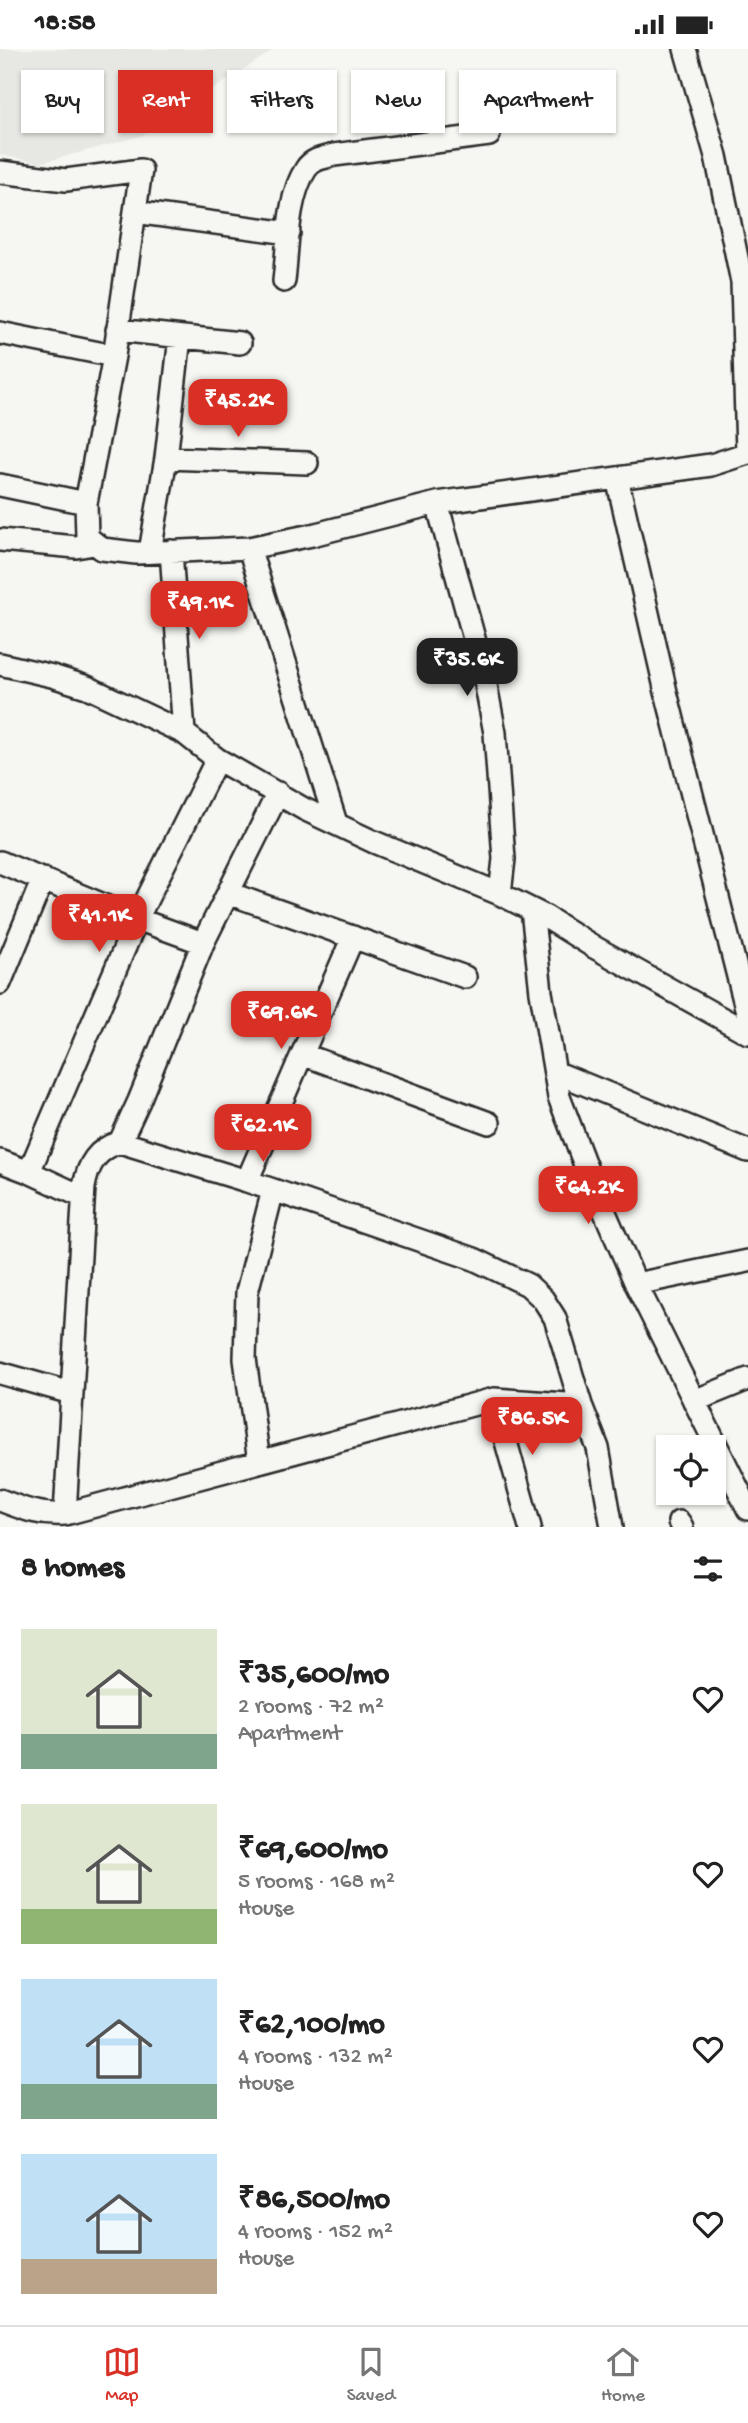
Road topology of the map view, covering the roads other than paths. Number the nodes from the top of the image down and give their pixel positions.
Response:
1 (685, 49) edge
2 (489, 135) dead end
3 (0, 172) edge
4 (135, 212) junction
5 (289, 233) junction
6 (284, 281) dead end
7 (117, 330) junction
8 (0, 333) edge
9 (180, 337) junction
10 (240, 343) dead end
11 (114, 356) junction
12 (748, 453) edge
13 (166, 458) junction
14 (307, 463) dead end
15 (617, 478) junction
16 (0, 485) edge
17 (86, 503) junction
18 (437, 503) junction
19 (0, 540) edge
20 (94, 544) junction
21 (249, 548) junction
22 (172, 551) junction
23 (150, 552) junction
24 (1, 668) edge
25 (184, 733) junction
26 (217, 759) junction
27 (278, 793) junction
28 (335, 823) junction
29 (0, 862) edge
30 (43, 879) junction
31 (228, 893) junction
32 (500, 894) junction
33 (532, 910) junction
34 (137, 919) junction
35 (353, 937) junction
36 (203, 943) junction
37 (465, 977) dead end
38 (0, 983) edge
39 (748, 1016) edge
40 (748, 1033) edge
41 (302, 1054) junction
42 (555, 1072) junction
43 (489, 1123) dead end
44 (120, 1142) junction
45 (748, 1151) edge
46 (0, 1161) edge
47 (29, 1172) junction
48 (247, 1181) junction
49 (273, 1189) junction
50 (83, 1197) junction
51 (748, 1261) edge
52 (636, 1284) junction
53 (0, 1373) edge
54 (748, 1379) edge
55 (71, 1393) junction
56 (494, 1399) junction
57 (694, 1401) junction
58 (581, 1405) junction
59 (260, 1462) junction
60 (745, 1497) edge
61 (0, 1500) edge
62 (47, 1519) edge
63 (530, 1527) edge
64 (612, 1527) edge

1 - 12 street
2 - 5 street
3 - 4 street
4 - 5 street
4 - 7 street
5 - 6 street
7 - 9 street
7 - 11 street
8 - 11 street
9 - 10 street
9 - 13 street
11 - 17 street
12 - 15 street
13 - 14 street
13 - 23 street
15 - 18 street
15 - 39 street
16 - 17 street
17 - 20 street
18 - 21 street
18 - 32 street
19 - 20 street
20 - 23 street
21 - 22 street
21 - 28 street
22 - 23 street
22 - 25 street
24 - 25 street
25 - 26 street
26 - 27 street
26 - 34 street
27 - 28 street
27 - 31 street
28 - 32 street
29 - 30 street
30 - 34 street
30 - 38 street
31 - 35 street
31 - 36 street
32 - 33 street
33 - 40 street
33 - 42 street
34 - 36 street
34 - 47 street
35 - 37 street
35 - 41 street
36 - 44 street
41 - 43 street
41 - 48 street
42 - 45 street
42 - 52 street
44 - 48 street
44 - 50 street
46 - 47 street
47 - 50 street
48 - 49 street
49 - 58 street
49 - 59 street
50 - 55 street
51 - 52 street
52 - 57 street
53 - 55 street
54 - 57 street
55 - 62 street
56 - 58 street
56 - 59 street
56 - 63 street
57 - 60 street
58 - 64 street
59 - 62 street
61 - 62 street

